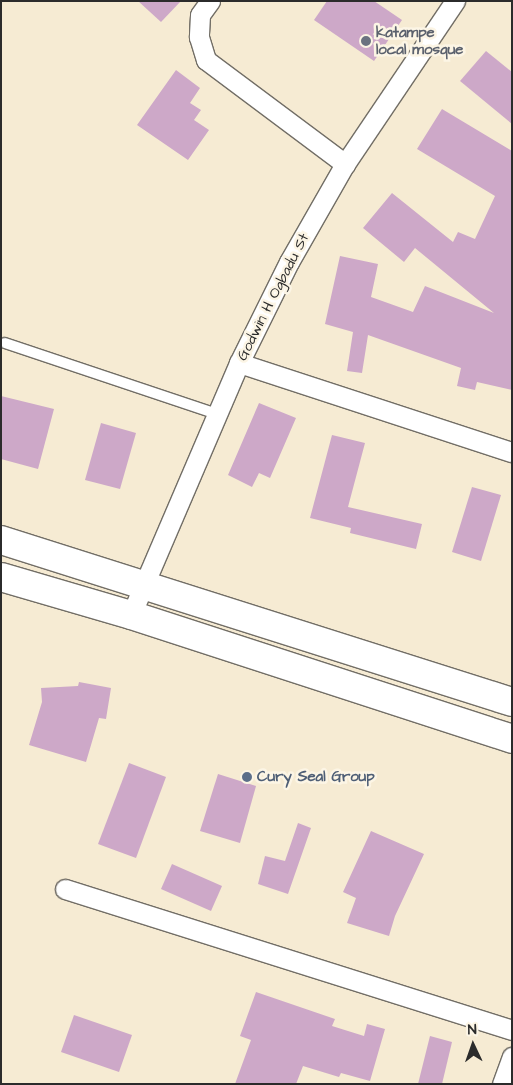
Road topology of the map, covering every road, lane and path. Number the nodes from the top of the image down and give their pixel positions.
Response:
1 (210, 1) edge
2 (455, 1) edge
3 (345, 164) junction
4 (5, 343) dead end
5 (239, 363) junction
6 (217, 414) junction
7 (512, 452) edge
8 (1, 540) edge
9 (1, 577) edge
10 (144, 584) junction
11 (131, 615) junction
12 (512, 702) edge
13 (512, 739) edge
14 (65, 889) dead end
15 (512, 1030) edge
16 (512, 1057) edge
17 (502, 1084) edge

1 - 3 street
2 - 3 street, Godwin H Ogbadu St
3 - 5 street, Godwin H Ogbadu St
4 - 6 lane
5 - 6 street, Godwin H Ogbadu St
5 - 7 street
6 - 10 street, Godwin H Ogbadu St
8 - 10 main road
9 - 11 main road
10 - 11 street, Godwin H Ogbadu St
10 - 12 main road
11 - 13 main road
14 - 15 street
16 - 17 street

